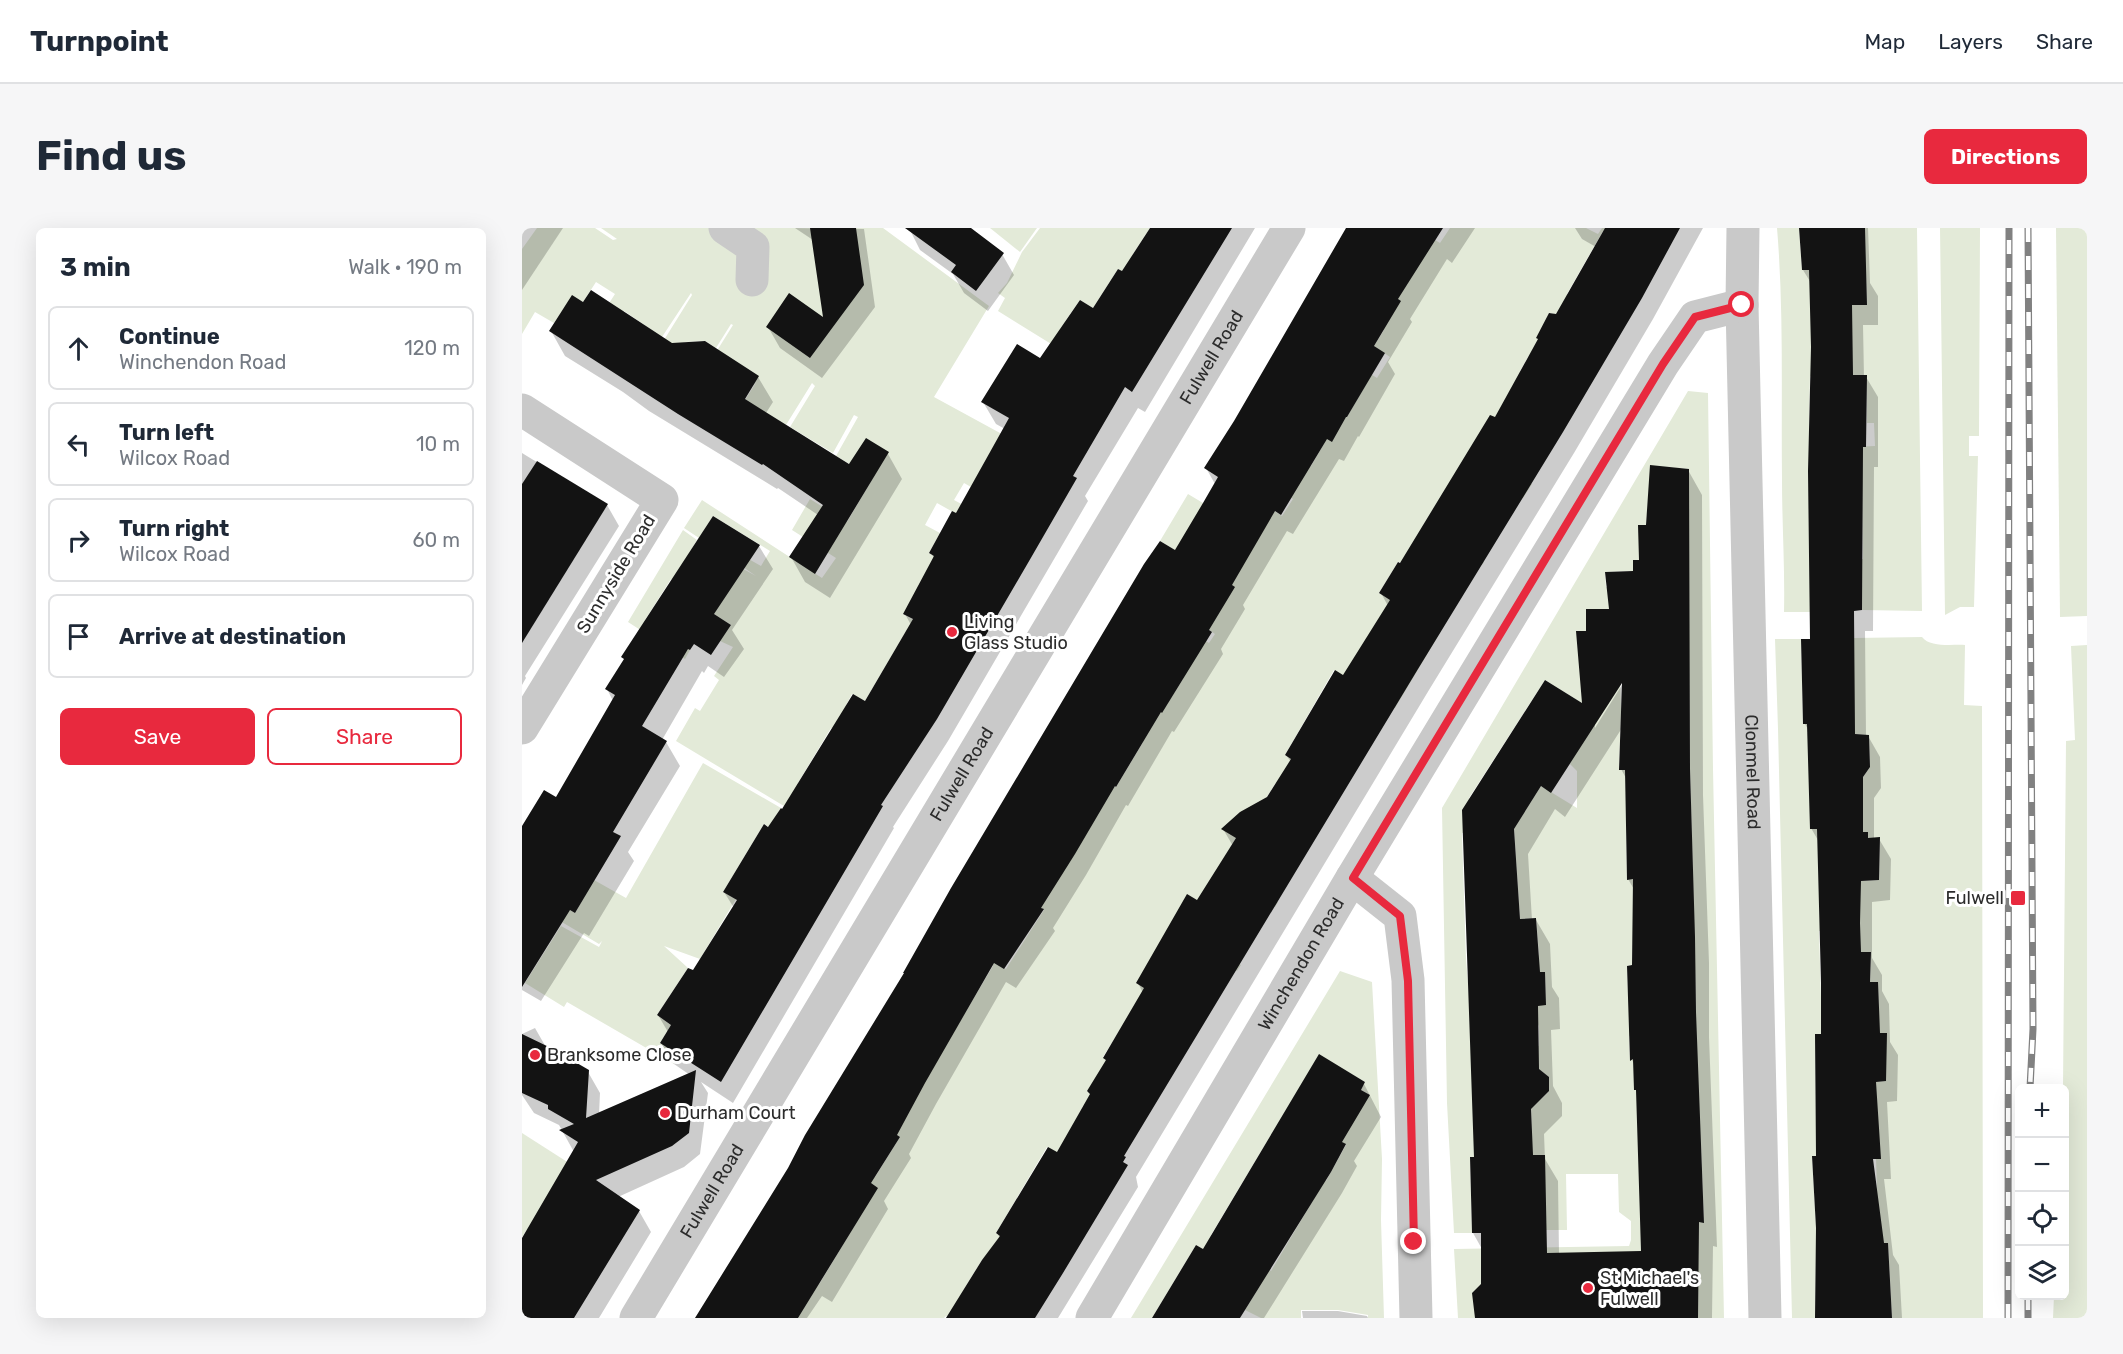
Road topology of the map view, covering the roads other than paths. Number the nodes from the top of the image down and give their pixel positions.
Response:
1 (725, 228) edge
2 (1288, 228) edge
3 (1743, 228) edge
4 (752, 280) dead end
5 (1742, 305) junction
6 (522, 410) edge
7 (522, 728) edge
8 (1353, 878) junction
9 (636, 1318) edge
10 (1092, 1318) edge
11 (1416, 1318) edge
12 (1765, 1318) edge

1 - 4 street
2 - 9 street, Fulwell Road
3 - 5 street, Clonmel Road
5 - 8 street, Winchendon Road
5 - 12 street, Clonmel Road
6 - 7 street, Sunnyside Road
8 - 10 street, Winchendon Road
8 - 11 street

